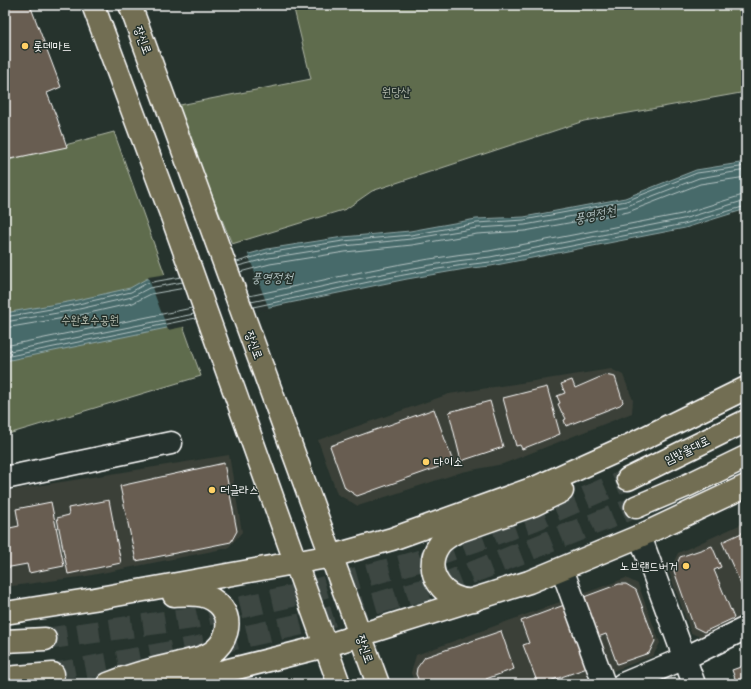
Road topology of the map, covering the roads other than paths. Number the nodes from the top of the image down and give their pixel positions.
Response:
1 (93, 5) edge
2 (130, 5) edge
3 (746, 388) edge
4 (746, 421) edge
5 (171, 442) dead end
6 (746, 457) edge
7 (588, 464) junction
8 (5, 478) edge
9 (628, 480) tunnel mouth
10 (746, 486) edge
11 (636, 507) tunnel mouth
12 (640, 536) junction
13 (332, 556) junction
14 (295, 563) junction
15 (565, 577) dead end
16 (483, 597) junction
17 (94, 600) junction
18 (5, 613) edge
19 (746, 628) edge
20 (360, 635) junction
21 (45, 639) tunnel mouth
22 (5, 641) edge
23 (325, 646) junction
24 (685, 658) junction
25 (53, 674) tunnel mouth
26 (5, 678) edge
27 (108, 684) edge
28 (160, 684) edge
29 (339, 684) edge
30 (378, 684) edge
31 (604, 684) edge
32 (623, 684) edge
33 (694, 684) edge

1 - 14 main road
2 - 13 main road, 장신로
3 - 7 main road
4 - 9 main road, 임방울대로
5 - 8 street
6 - 11 main road
7 - 13 main road
7 - 16 main road
10 - 12 main road
12 - 16 main road
12 - 24 street
13 - 14 main road
13 - 20 main road, 장신로
14 - 17 main road
14 - 23 main road
15 - 31 street
16 - 20 main road
17 - 18 main road
17 - 27 main road
19 - 24 street
20 - 23 main road
20 - 30 main road, 장신로
21 - 22 main road
23 - 28 main road
23 - 29 main road
24 - 32 street
24 - 33 street
25 - 26 main road

